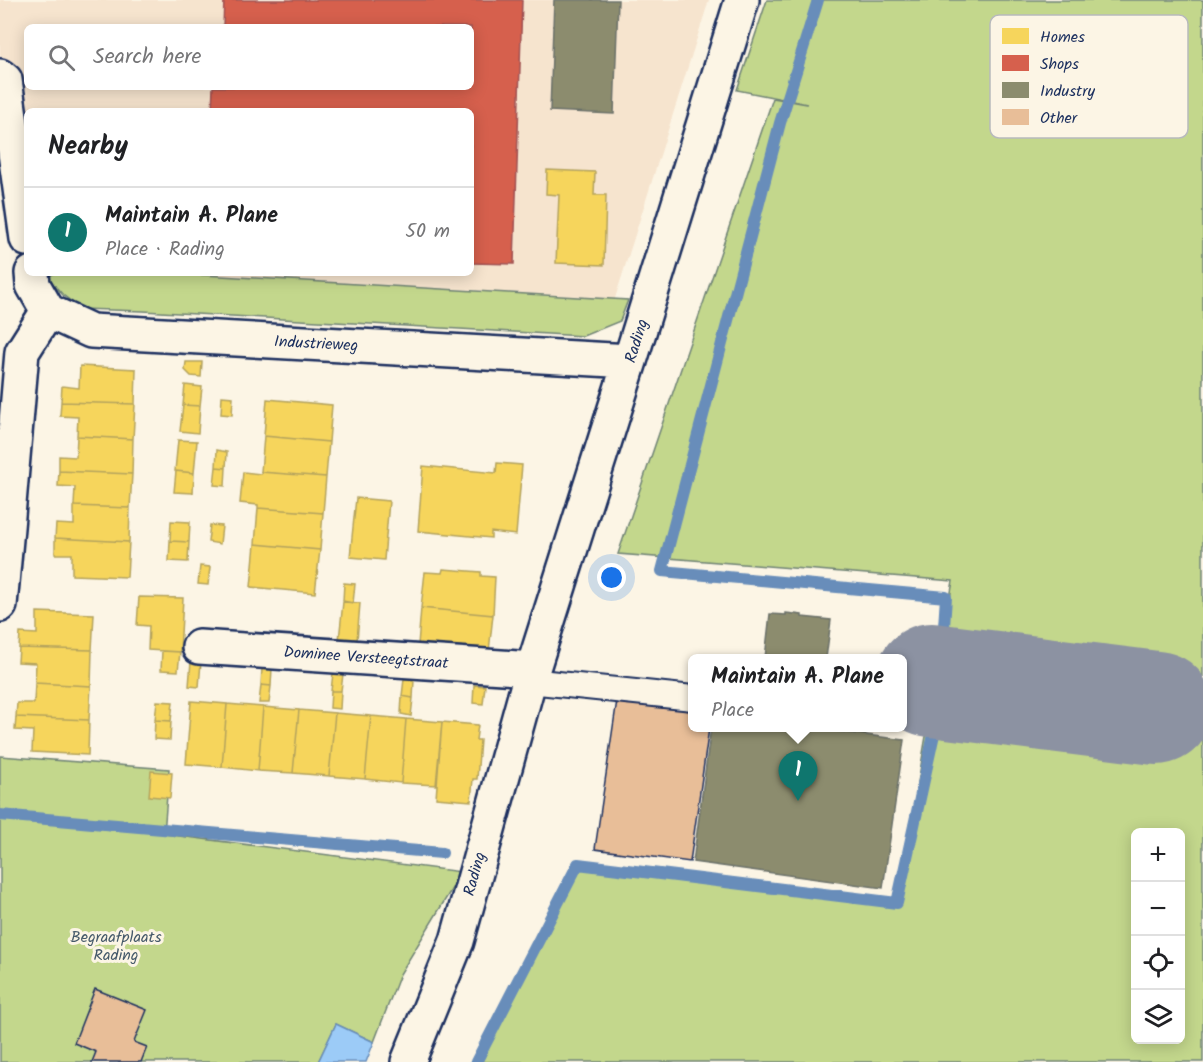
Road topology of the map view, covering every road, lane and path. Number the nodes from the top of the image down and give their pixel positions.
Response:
1 (742, 0) edge
2 (0, 76) edge
3 (24, 217) edge
4 (32, 276) edge
5 (48, 311) junction
6 (630, 361) junction
7 (3, 539) edge
8 (0, 605) edge
9 (199, 647) dead end
10 (531, 675) junction
11 (688, 697) edge
12 (408, 1062) edge

1 - 6 street, Rading
2 - 3 street
4 - 5 street
5 - 6 street, Industrieweg
5 - 7 street
6 - 10 street, Rading
7 - 8 street
9 - 10 street, Dominee Versteegtstraat
10 - 11 lane
10 - 12 street, Rading

